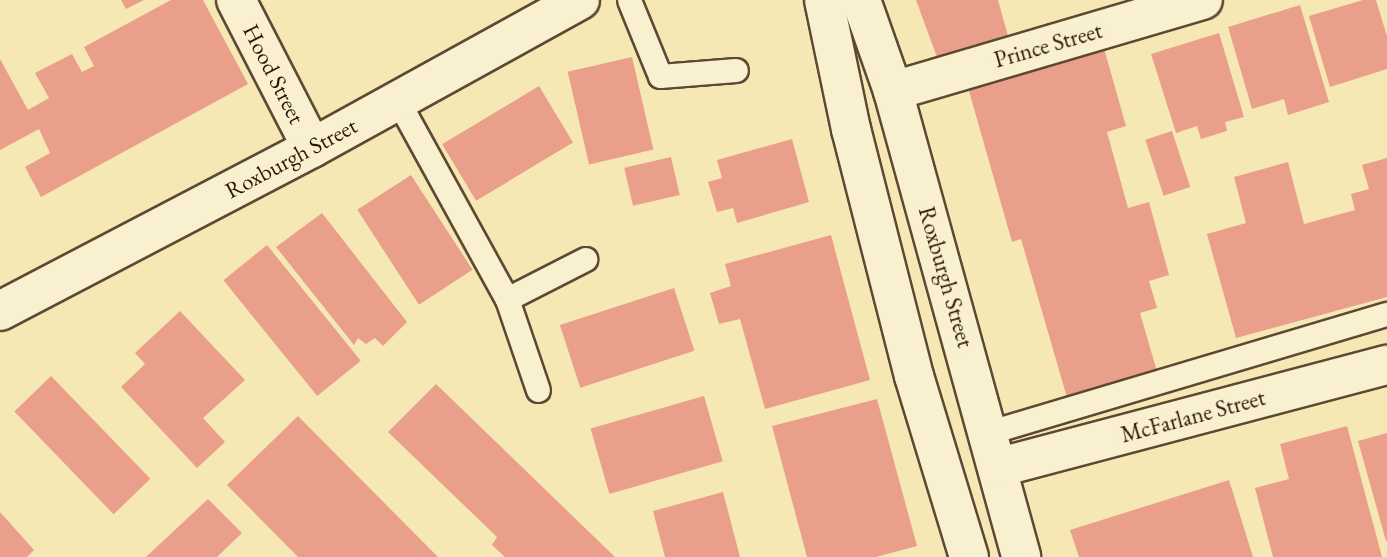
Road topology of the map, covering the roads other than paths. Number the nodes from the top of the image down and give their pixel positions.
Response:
1 (236, 0) edge
2 (580, 0) edge
3 (629, 0) edge
4 (824, 0) edge
5 (861, 0) edge
6 (1203, 0) edge
7 (736, 70) dead end
8 (893, 91) junction
9 (398, 101) junction
10 (312, 148) junction
11 (585, 259) dead end
12 (507, 299) junction
13 (0, 311) edge
14 (1387, 314) edge
15 (1387, 365) edge
16 (538, 390) dead end
17 (995, 449) junction
18 (969, 557) edge
19 (1021, 557) edge

1 - 10 street, Hood Street
2 - 9 street, Roxburgh Street
3 - 7 lane
4 - 18 street
5 - 8 street, Roxburgh Street
6 - 8 street, Prince Street
8 - 17 street, Roxburgh Street
9 - 10 street, Roxburgh Street
9 - 12 lane
10 - 13 street, Roxburgh Street
11 - 12 lane
12 - 16 lane
14 - 17 lane
15 - 17 street, McFarlane Street
17 - 19 street, Roxburgh Street

